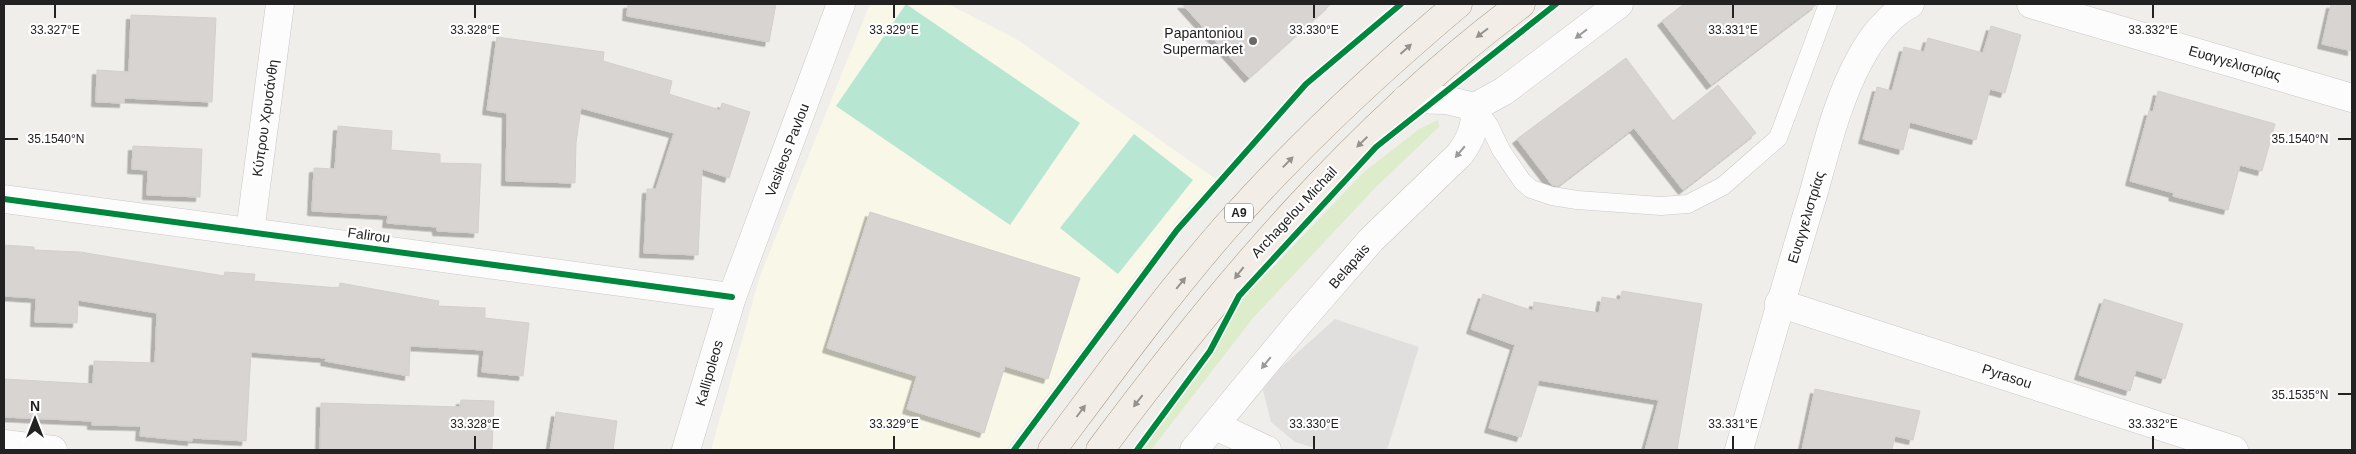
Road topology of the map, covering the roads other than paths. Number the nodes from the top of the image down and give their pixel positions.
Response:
1 (280, 4) edge
2 (841, 4) edge
3 (1458, 4) edge
4 (1521, 4) edge
5 (1619, 4) edge
6 (1828, 4) edge
7 (1910, 4) edge
8 (2030, 4) edge
9 (2352, 98) edge
10 (1406, 100) junction
11 (1474, 107) junction
12 (4, 199) edge
13 (250, 232) junction
14 (732, 297) junction
15 (1780, 303) junction
16 (1216, 426) junction
17 (2176, 441) edge
18 (4, 444) edge
19 (53, 450) edge
20 (686, 450) edge
21 (1052, 450) edge
22 (1100, 450) edge
23 (1194, 450) edge
24 (1267, 450) edge
25 (1739, 450) edge
26 (2234, 450) edge

1 - 13 street, Κύπρου Χρυσάνθη
2 - 14 street, Vasileos Pavlou
21 -> 3 main road, A9
4 -> 10 main road, Archagelou Michail
5 -> 11 street
6 - 11 lane
7 - 15 street, Ευαγγελιστρίας
8 - 9 street, Ευαγγελιστρίας
10 - 11 street
10 -> 22 main road, Archagelou Michail
11 -> 16 street, Belapais
12 - 13 street, Falirou
13 - 14 street, Falirou
14 - 20 street, Kallipoleos
15 - 17 street, Pyrasou
15 - 25 street, Ευαγγελιστρίας
16 - 23 street, Belapais
16 - 24 street
17 - 26 street, Pyrasou
18 - 19 street

